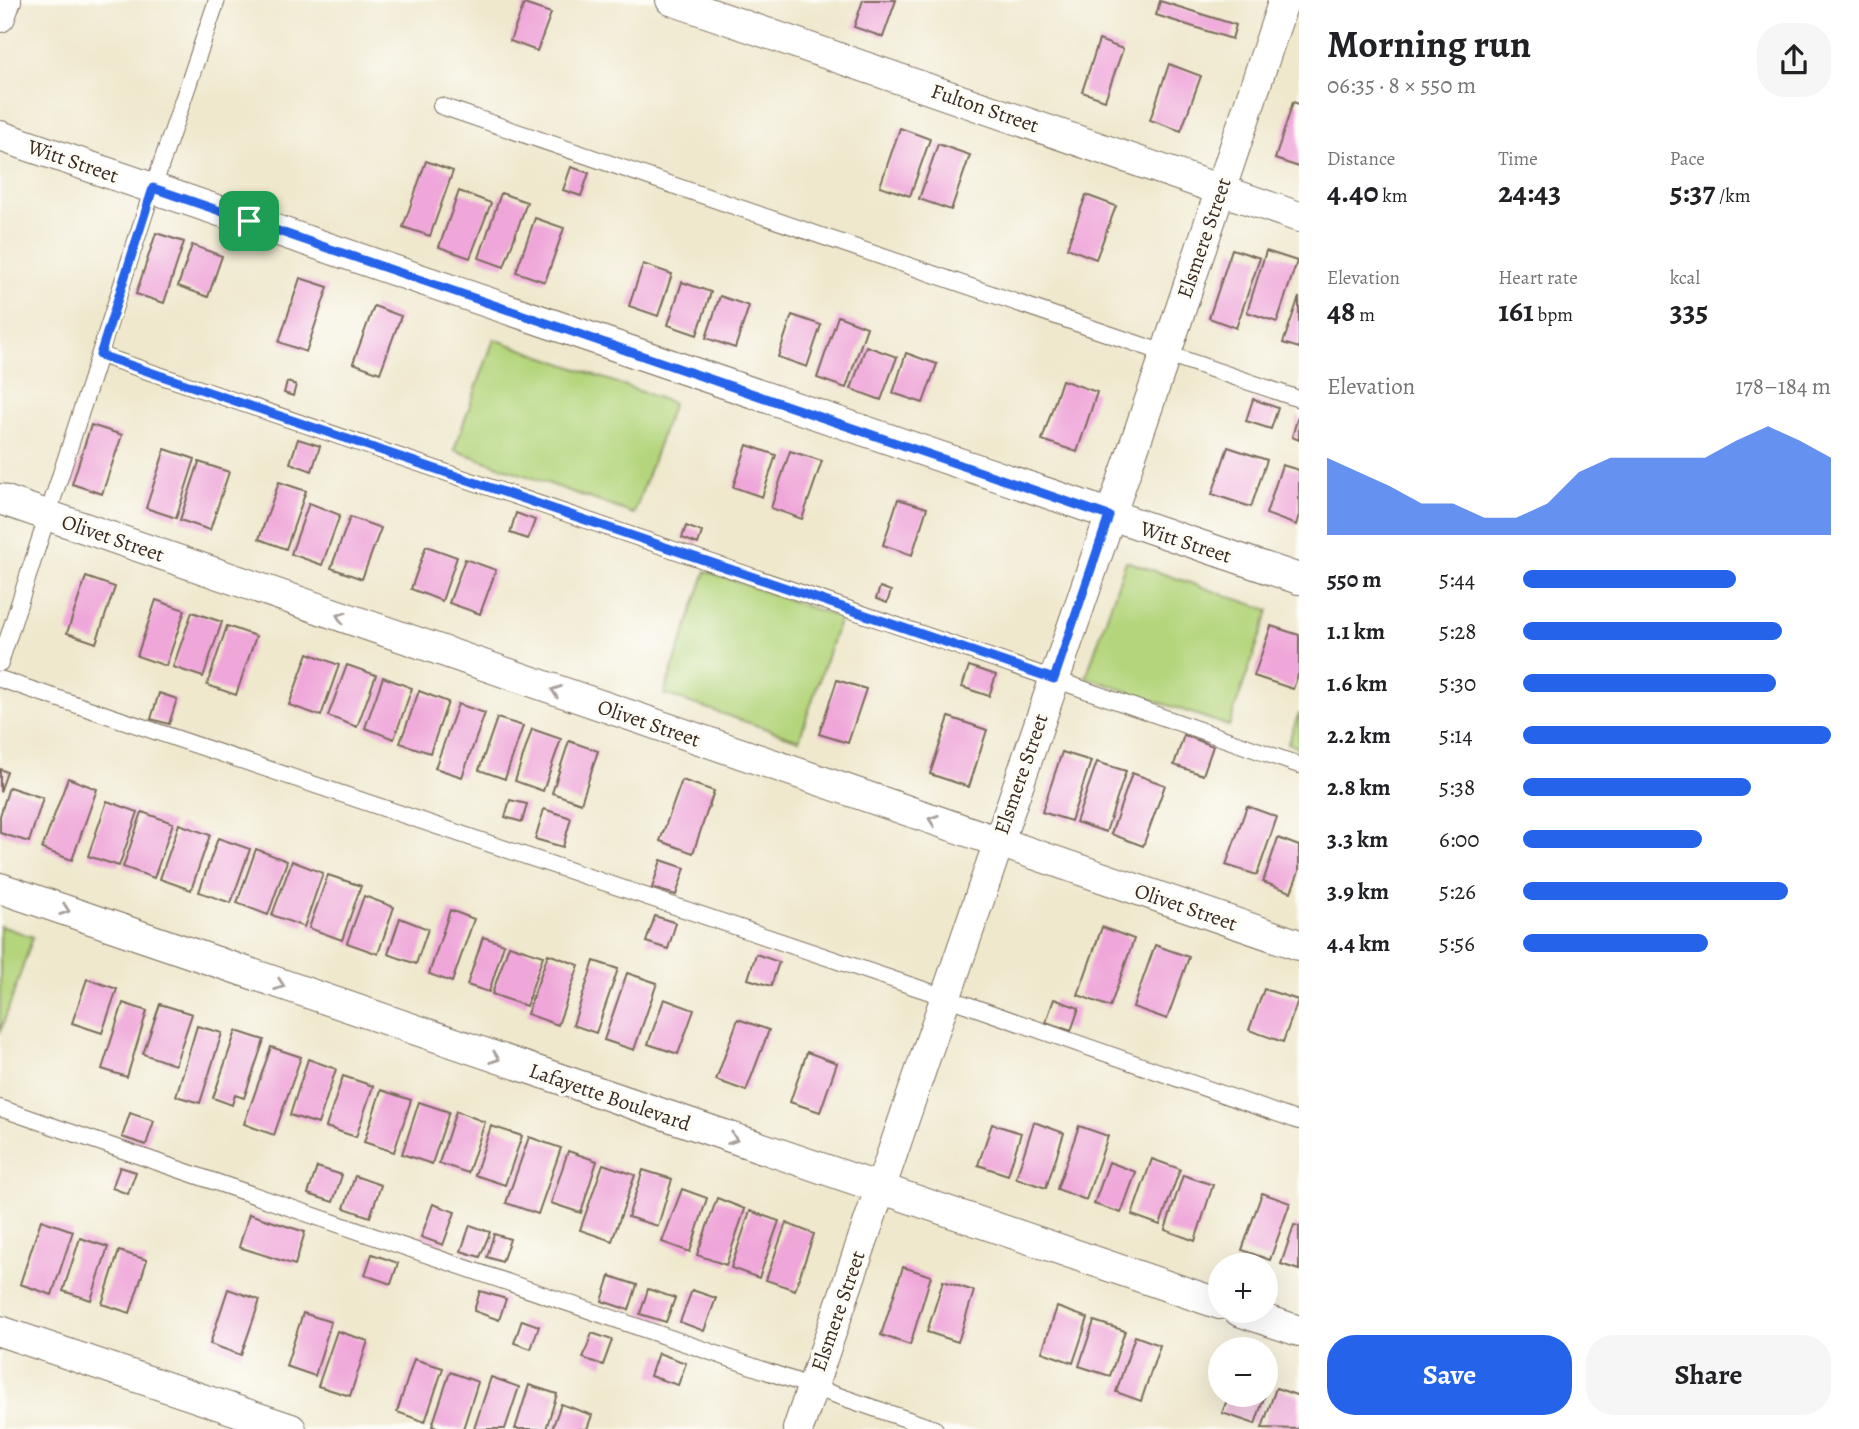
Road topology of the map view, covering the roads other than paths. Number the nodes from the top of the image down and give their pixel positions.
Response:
1 (6, 0) edge
2 (217, 0) edge
3 (671, 0) edge
4 (1284, 0) edge
5 (0, 17) edge
6 (441, 106) dead end
7 (0, 136) edge
8 (153, 188) junction
9 (1220, 190) junction
10 (1299, 217) edge
11 (1166, 353) junction
12 (100, 355) junction
13 (1299, 399) edge
14 (0, 499) edge
15 (48, 516) junction
16 (1109, 516) junction
17 (1299, 579) edge
18 (0, 663) edge
19 (0, 679) edge
20 (1054, 679) junction
21 (1299, 765) edge
22 (998, 843) junction
23 (0, 888) edge
24 (1299, 946) edge
25 (945, 997) junction
26 (0, 1108) edge
27 (1299, 1121) edge
28 (880, 1189) junction
29 (1208, 1300) edge
30 (1275, 1323) edge
31 (0, 1331) edge
32 (1299, 1331) edge
33 (812, 1387) junction
34 (290, 1429) edge
35 (798, 1429) edge
36 (935, 1429) edge

1 - 5 street
2 - 8 lane
3 - 9 street, Fulton Street
4 - 9 street, Elsmere Street
6 - 11 lane
7 - 8 street, Witt Street
8 - 12 lane
8 - 16 street, Witt Street
9 - 10 street, Fulton Street
9 - 11 street, Elsmere Street
11 - 13 lane
11 - 16 street, Elsmere Street
12 - 15 lane
12 - 20 lane
14 - 15 street, Olivet Street
15 - 18 lane
22 -> 15 street, Olivet Street
16 - 17 street, Witt Street
16 - 20 street, Elsmere Street
19 - 25 lane
20 - 21 lane
20 - 22 street, Elsmere Street
22 - 24 street, Olivet Street
22 - 25 street, Elsmere Street
23 -> 28 street, Lafayette Boulevard
25 - 27 lane
25 - 28 street, Elsmere Street
26 - 33 lane
28 - 29 street, Lafayette Boulevard
28 - 33 street, Elsmere Street
30 - 32 street
31 - 34 street
33 - 35 street, Elsmere Street
33 - 36 lane

